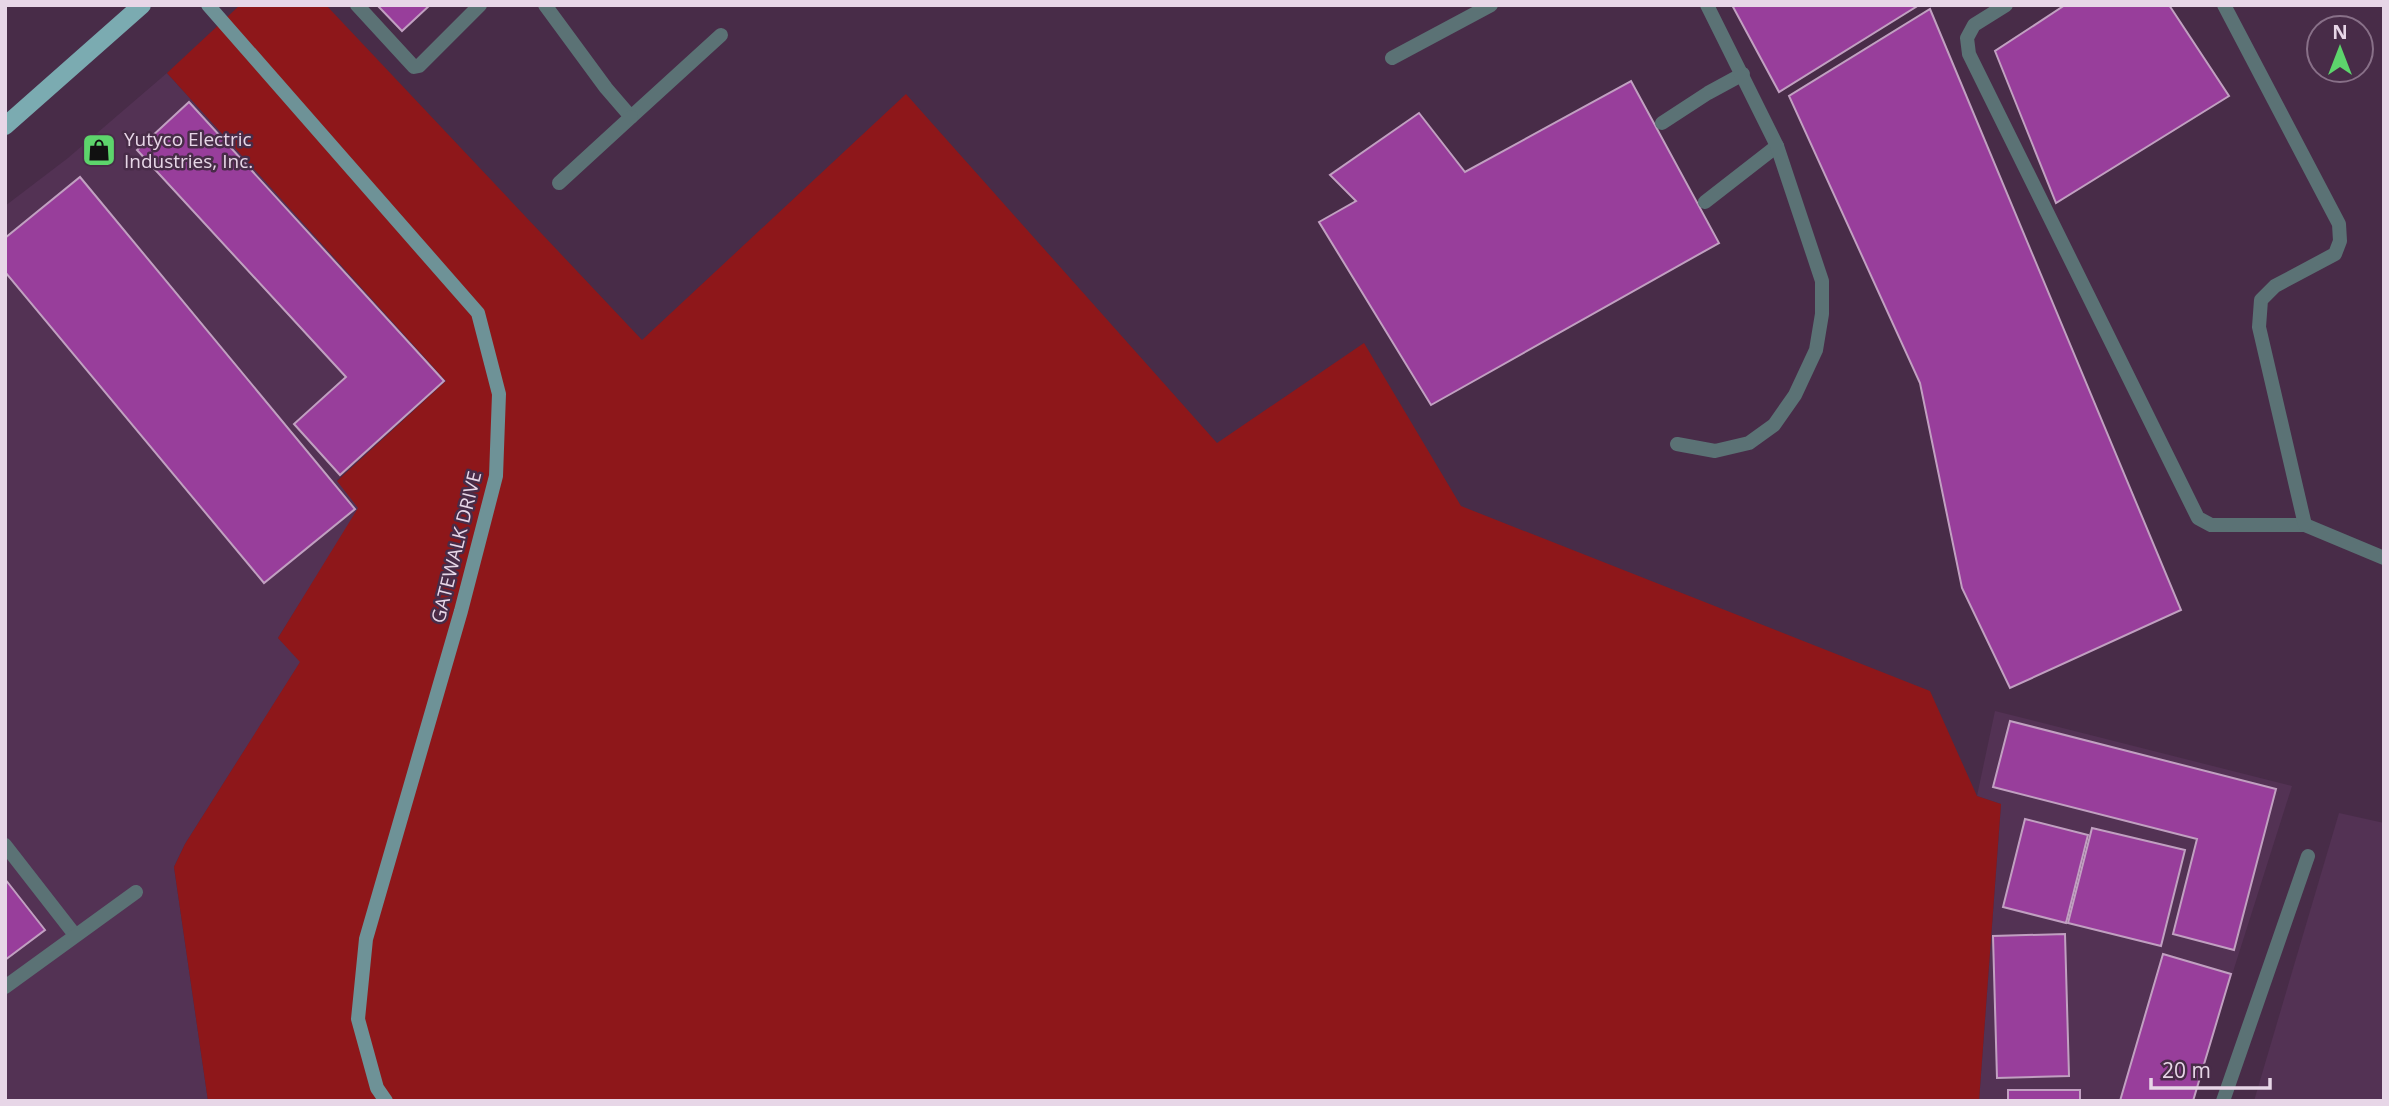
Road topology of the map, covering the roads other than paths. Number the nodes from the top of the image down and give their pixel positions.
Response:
1 (142, 5) edge
2 (208, 5) edge
3 (357, 5) edge
4 (480, 5) edge
5 (545, 5) edge
6 (1490, 5) edge
7 (1707, 5) edge
8 (2006, 5) edge
9 (2224, 5) edge
10 (721, 35) dead end
11 (1392, 58) dead end
12 (1743, 74) junction
13 (631, 117) junction
14 (1662, 123) dead end
15 (5, 126) edge
16 (1777, 146) junction
17 (559, 183) dead end
18 (1705, 202) dead end
19 (1677, 444) dead end
20 (2305, 525) junction
21 (2384, 558) edge
22 (5, 845) edge
23 (2308, 856) dead end
24 (136, 892) dead end
25 (75, 935) junction
26 (5, 987) edge
27 (386, 1101) edge
28 (2223, 1101) edge

1 - 15 main road
2 - 27 main road, GATEWALK DRIVE
3 - 4 street
5 - 13 street
6 - 11 street
7 - 12 street
8 - 20 street
9 - 20 street
10 - 13 street
12 - 14 street
12 - 16 street
13 - 17 street
16 - 18 street
16 - 19 street
20 - 21 street
22 - 25 street
23 - 28 street
24 - 25 street
25 - 26 street

